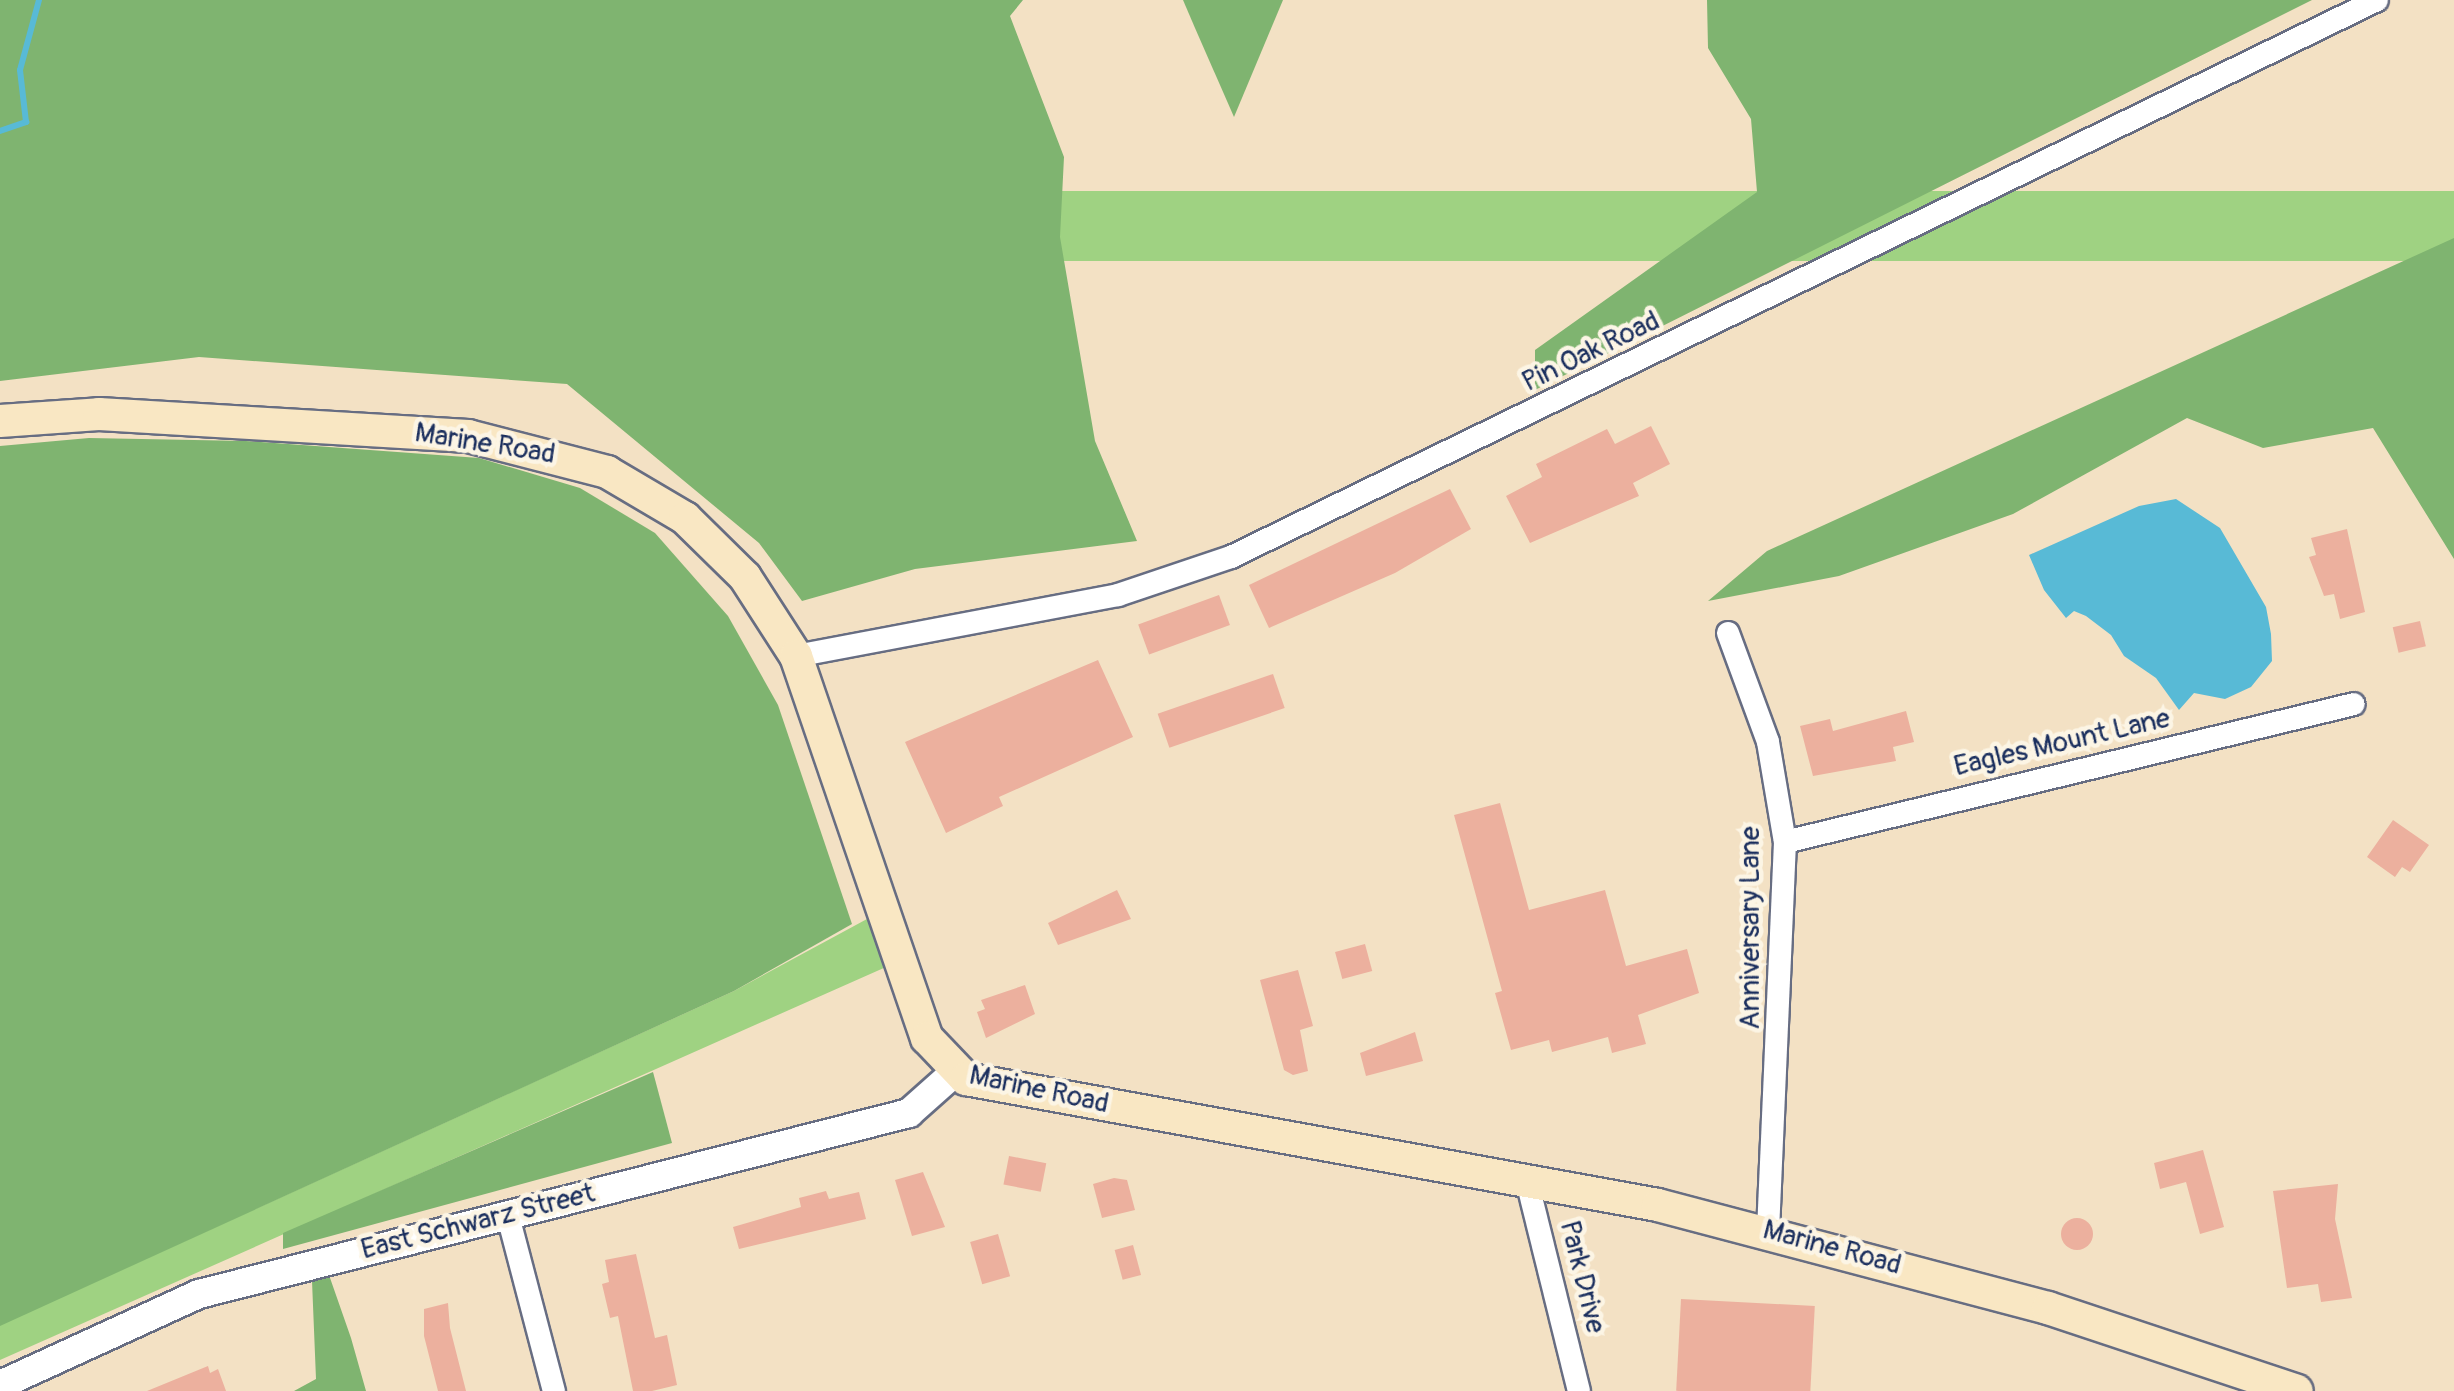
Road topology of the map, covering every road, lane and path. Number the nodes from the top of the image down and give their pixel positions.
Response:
1 (2377, 0) edge
2 (0, 422) edge
3 (1728, 634) dead end
4 (796, 656) junction
5 (2354, 704) dead end
6 (1785, 842) junction
7 (955, 1072) junction
8 (1526, 1177) junction
9 (508, 1216) junction
10 (1768, 1231) junction
11 (0, 1386) edge
12 (554, 1391) edge
13 (1579, 1391) edge
14 (2298, 1391) edge

1 - 4 street, Pin Oak Road
2 - 4 main road, Marine Road
3 - 6 street, Anniversary Lane
4 - 7 main road, Marine Road
5 - 6 street, Eagles Mount Lane
6 - 10 street, Anniversary Lane
7 - 8 main road, Marine Road
7 - 9 street, East Schwarz Street
8 - 10 main road, Marine Road
8 - 13 street, Park Drive
9 - 11 street, East Schwarz Street
9 - 12 street
10 - 14 main road, Marine Road

